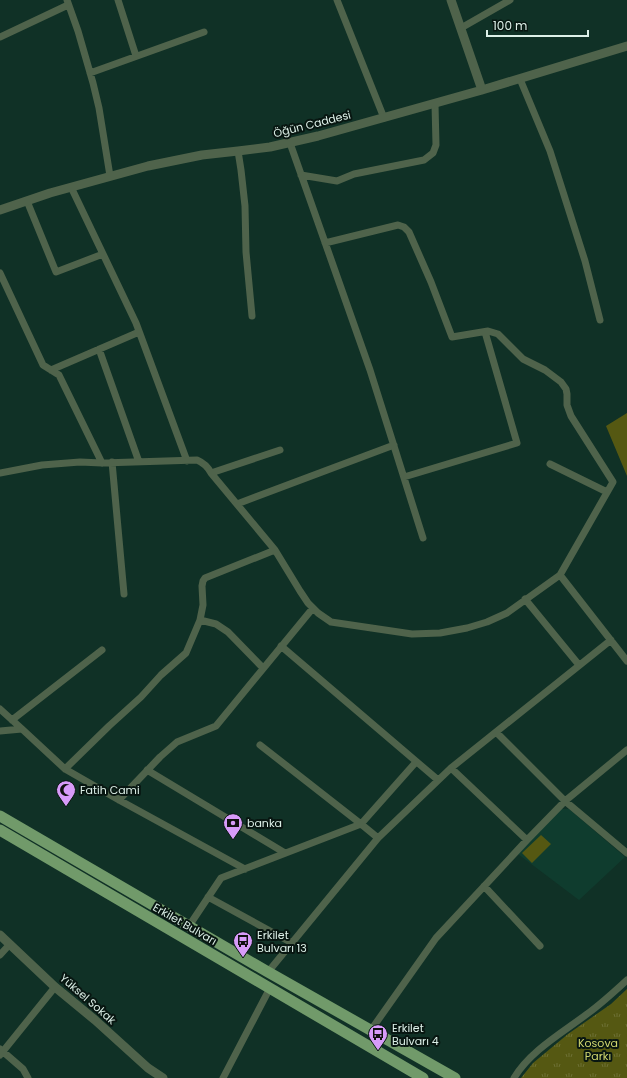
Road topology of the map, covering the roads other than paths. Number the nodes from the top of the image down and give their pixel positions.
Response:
1 (118, 0) edge
2 (337, 0) edge
3 (451, 0) edge
4 (510, 0) edge
5 (68, 3) edge
6 (461, 28) junction
7 (204, 32) dead end
8 (0, 37) edge
9 (627, 46) edge
10 (136, 56) junction
11 (90, 72) junction
12 (520, 79) junction
13 (482, 90) junction
14 (435, 104) junction
15 (384, 118) junction
16 (290, 143) junction
17 (238, 152) junction
18 (301, 175) junction
19 (110, 176) junction
20 (70, 187) junction
21 (27, 201) junction
22 (0, 210) edge
23 (325, 243) junction
24 (103, 254) junction
25 (0, 276) edge
26 (252, 316) dead end
27 (600, 320) dead end
28 (139, 332) junction
29 (485, 332) junction
30 (99, 349) junction
31 (51, 370) junction
32 (394, 445) junction
33 (280, 450) dead end
34 (187, 461) junction
35 (112, 462) junction
36 (139, 462) junction
37 (102, 463) junction
38 (550, 464) dead end
39 (0, 473) edge
40 (211, 473) junction
41 (404, 477) junction
42 (607, 492) junction
43 (237, 504) junction
44 (423, 538) dead end
45 (275, 550) junction
46 (560, 575) junction
47 (124, 594) dead end
48 (525, 599) junction
49 (313, 608) junction
50 (200, 620) junction
51 (611, 640) junction
52 (281, 646) junction
53 (102, 650) dead end
54 (627, 661) edge
55 (579, 665) junction
56 (264, 668) junction
57 (0, 709) edge
58 (12, 720) junction
59 (22, 729) junction
60 (0, 731) edge
61 (496, 732) junction
62 (260, 745) dead end
63 (627, 750) edge
64 (416, 762) junction
65 (451, 768) junction
66 (65, 769) junction
67 (148, 770) junction
68 (438, 780) junction
69 (119, 800) junction
70 (565, 800) junction
71 (0, 816) edge
72 (361, 824) junction
73 (0, 830) edge
74 (378, 838) junction
75 (527, 840) junction
76 (285, 853) junction
77 (627, 853) edge
78 (245, 868) junction
79 (484, 886) junction
80 (208, 897) junction
81 (189, 926) junction
82 (0, 935) edge
83 (292, 943) junction
84 (10, 944) junction
85 (540, 946) dead end
86 (0, 955) edge
87 (268, 972) junction
88 (627, 980) edge
89 (55, 987) junction
90 (270, 988) junction
91 (371, 1030) junction
92 (1, 1052) edge
93 (161, 1077) edge
94 (28, 1078) edge
95 (223, 1078) edge
96 (423, 1078) edge
97 (454, 1078) edge
98 (514, 1078) edge

1 - 10 street
2 - 15 street
3 - 6 street
4 - 6 street
5 - 8 street
5 - 11 street
6 - 13 street
7 - 10 street
9 - 12 street, Öğün Caddesi
10 - 11 street
11 - 19 street
12 - 13 street, Öğün Caddesi
12 - 27 street
13 - 14 street, Öğün Caddesi
14 - 15 street, Öğün Caddesi
14 - 18 street
15 - 16 street, Öğün Caddesi
16 - 17 street, Öğün Caddesi
16 - 18 street
17 - 19 street, Öğün Caddesi
17 - 26 street
18 - 23 street
19 - 20 street, Öğün Caddesi
20 - 21 street, Öğün Caddesi
20 - 24 street
21 - 22 street, Öğün Caddesi
21 - 24 street
23 - 29 street
23 - 32 street
24 - 28 street
25 - 31 street
28 - 30 street
28 - 34 street
29 - 41 street
29 - 42 street
30 - 31 street
30 - 36 street
31 - 37 street
32 - 41 street
32 - 43 street
33 - 40 street
34 - 36 street
34 - 40 street
35 - 36 street
35 - 37 street
35 - 47 street
37 - 39 street
38 - 42 street
40 - 43 street
41 - 44 street
42 - 46 street
43 - 45 street
45 - 49 street
45 - 50 street
46 - 48 street
46 - 51 street
48 - 49 street
48 - 55 street
49 - 52 street
50 - 56 street
50 - 66 street
51 - 54 street
51 - 55 street
52 - 56 street
52 - 64 street
53 - 58 street
55 - 61 street
56 - 67 street
57 - 58 street
58 - 59 street
59 - 60 street
59 - 66 street
61 - 65 street
61 - 70 street
62 - 72 street
63 - 70 street
64 - 68 street
64 - 72 street
65 - 68 street
65 - 75 street
66 - 69 street
67 - 69 street
67 - 76 street
68 - 74 street
69 - 78 street
70 - 75 street
70 - 77 street
71 - 81 main road, Erkilet Bulvarı
72 - 74 street
72 - 76 street
73 - 90 main road, Erkilet Bulvarı
74 - 83 street
75 - 79 street
76 - 78 street
78 - 80 street
79 - 85 street
79 - 91 street
80 - 81 street
80 - 83 street
81 - 87 main road, Erkilet Bulvarı
82 - 84 street, Yüksel Sokak
83 - 87 street
84 - 86 street
84 - 89 street, Yüksel Sokak
87 - 91 main road, Erkilet Bulvarı
88 - 98 street
89 - 92 street
89 - 93 street, Yüksel Sokak
90 - 95 street
90 - 96 main road, Erkilet Bulvarı
91 - 97 main road, Erkilet Bulvarı
92 - 94 street

